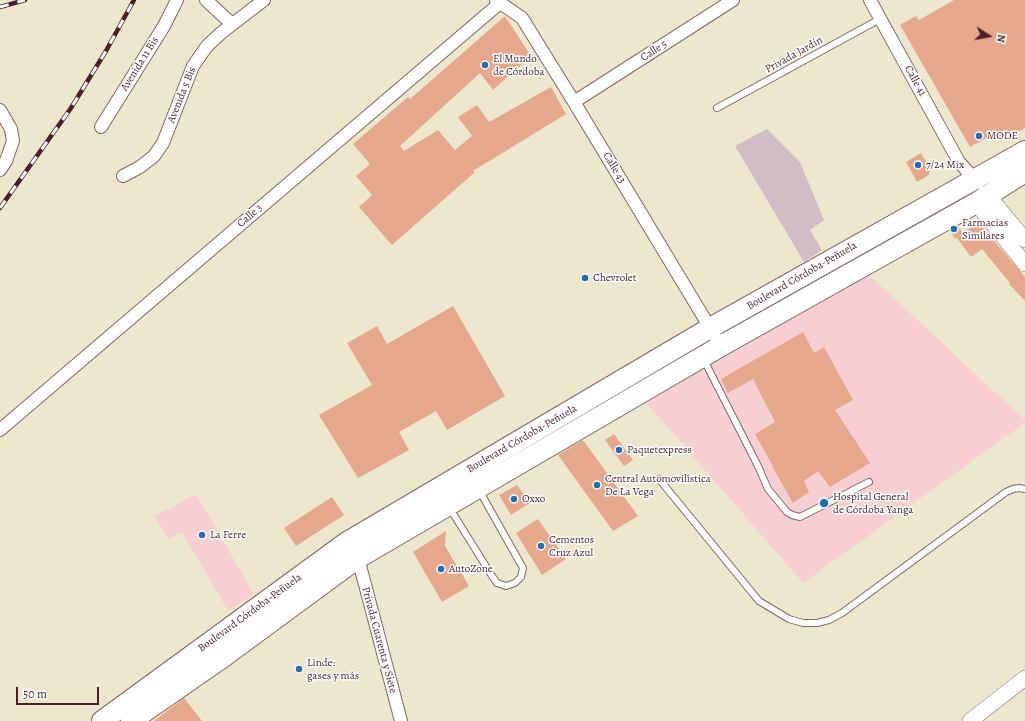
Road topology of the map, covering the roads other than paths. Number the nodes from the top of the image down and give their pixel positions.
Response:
1 (177, 0) edge
2 (206, 0) edge
3 (264, 0) edge
4 (733, 0) edge
5 (870, 0) edge
6 (498, 1) edge
7 (880, 19) junction
8 (232, 24) junction
9 (574, 102) junction
10 (717, 108) dead end
11 (0, 110) edge
12 (101, 126) dead end
13 (1025, 151) edge
14 (0, 170) edge
15 (1025, 172) edge
16 (123, 176) dead end
17 (968, 182) junction
18 (982, 199) junction
19 (1025, 240) edge
20 (1025, 264) edge
21 (710, 328) junction
22 (721, 346) junction
23 (702, 356) junction
24 (0, 430) edge
25 (473, 479) junction
26 (660, 479) dead end
27 (869, 482) dead end
28 (1025, 489) edge
29 (443, 497) junction
30 (347, 542) junction
31 (358, 558) junction
32 (1025, 678) edge
33 (102, 721) edge
34 (131, 721) edge
35 (401, 721) edge
36 (970, 721) edge

1 - 12 street, Avenida 11 Bis
2 - 8 street
3 - 8 street, Avenida 5 Bis
4 - 9 street, Calle 5
5 - 7 street, Calle 41
6 - 9 street, Calle 43
6 - 24 street, Calle 3
7 - 10 lane, Privada Jardín
7 - 17 street, Calle 41
8 - 16 street, Avenida 5 Bis
9 - 21 street, Calle 43
11 - 14 street
13 - 17 main road, Boulevard Córdoba-Peñuela
15 - 18 main road, Boulevard Córdoba-Peñuela
17 - 18 street
17 - 21 main road, Boulevard Córdoba-Peñuela
18 - 19 street
18 - 20 street
18 - 22 main road, Boulevard Córdoba-Peñuela
21 - 22 street, Calle 43
21 - 25 main road, Boulevard Córdoba-Peñuela
22 - 23 main road, Boulevard Córdoba-Peñuela
23 - 25 main road, Boulevard Córdoba-Peñuela
23 - 27 lane
25 - 29 main road, Boulevard Córdoba-Peñuela
25 - 29 lane
26 - 28 lane
29 - 30 main road, Boulevard Córdoba-Peñuela
29 - 31 main road, Boulevard Córdoba-Peñuela
30 - 31 main road
30 - 33 main road, Boulevard Córdoba-Peñuela
31 - 34 main road, Boulevard Córdoba-Peñuela
31 - 35 street, Privada Cuarenta y Siete
32 - 36 street

